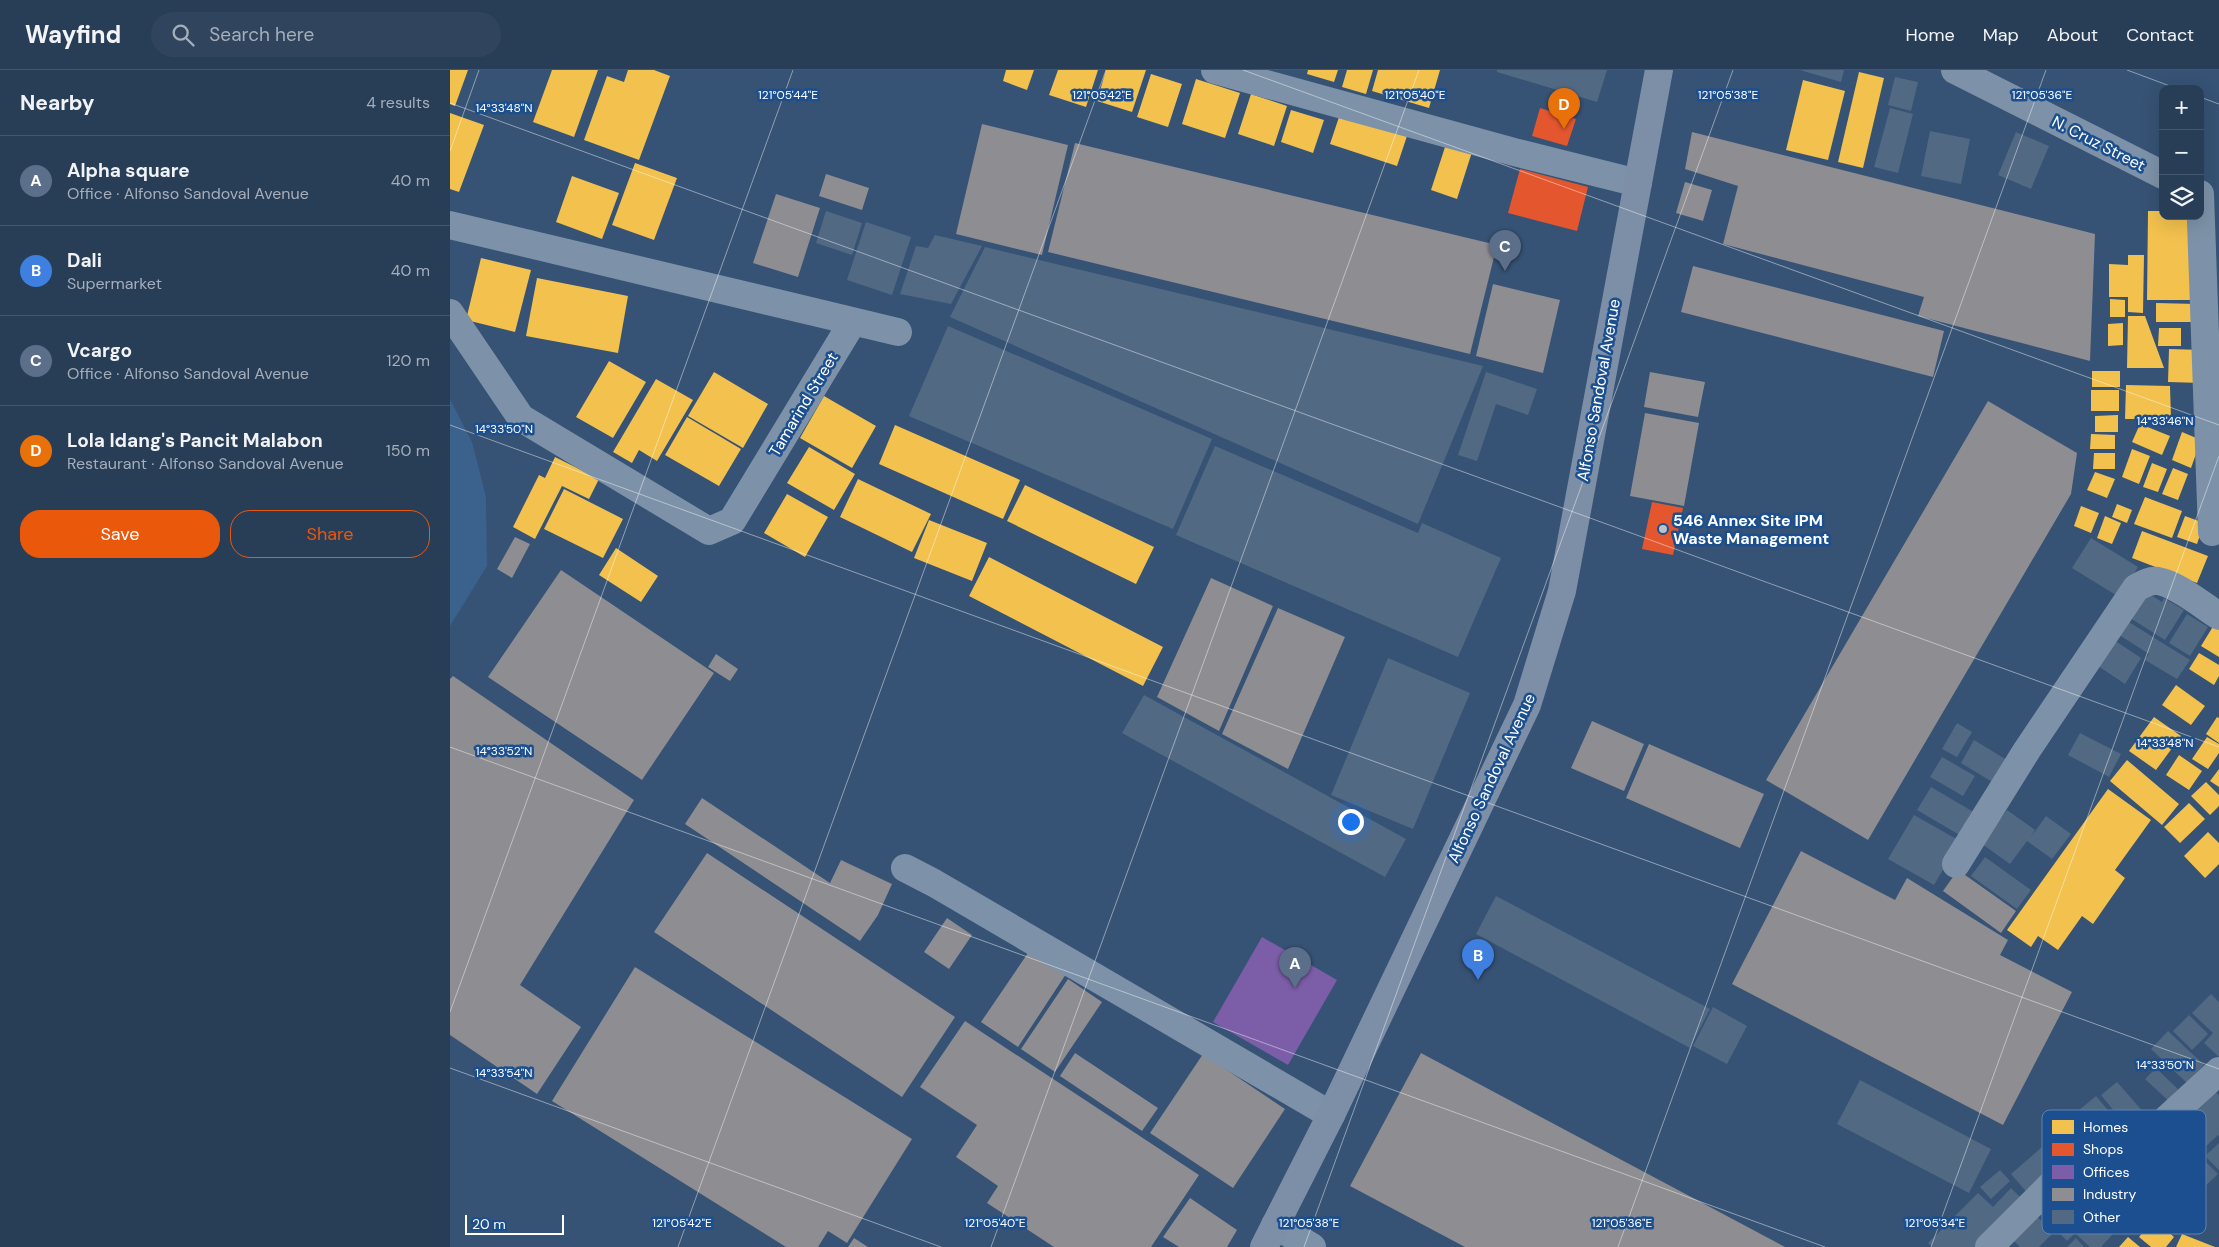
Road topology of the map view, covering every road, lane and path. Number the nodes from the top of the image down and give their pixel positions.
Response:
1 (1215, 70) edge
2 (1658, 70) edge
3 (1956, 70) edge
4 (2159, 173) edge
5 (1638, 183) junction
6 (2204, 196) edge
7 (2219, 203) edge
8 (2201, 220) edge
9 (450, 225) edge
10 (450, 313) edge
11 (852, 323) junction
12 (898, 332) dead end
13 (2212, 532) dead end
14 (2219, 616) edge
15 (1956, 864) dead end
16 (905, 868) dead end
17 (2219, 1071) edge
18 (2176, 1110) edge
19 (1331, 1115) junction
20 (2042, 1194) edge
21 (1269, 1236) edge
22 (1312, 1247) edge
23 (1988, 1247) edge

1 - 5 street
2 - 5 main road, Alfonso Sandoval Avenue
3 - 4 street, N. Cruz Street
5 - 19 main road, Alfonso Sandoval Avenue
6 - 7 street
8 - 13 street
9 - 11 street
10 - 11 street, Tamarind Street
11 - 12 street
14 - 15 street
16 - 19 street
17 - 18 street
19 - 21 main road, Alfonso Sandoval Avenue
20 - 23 street
21 - 22 street

